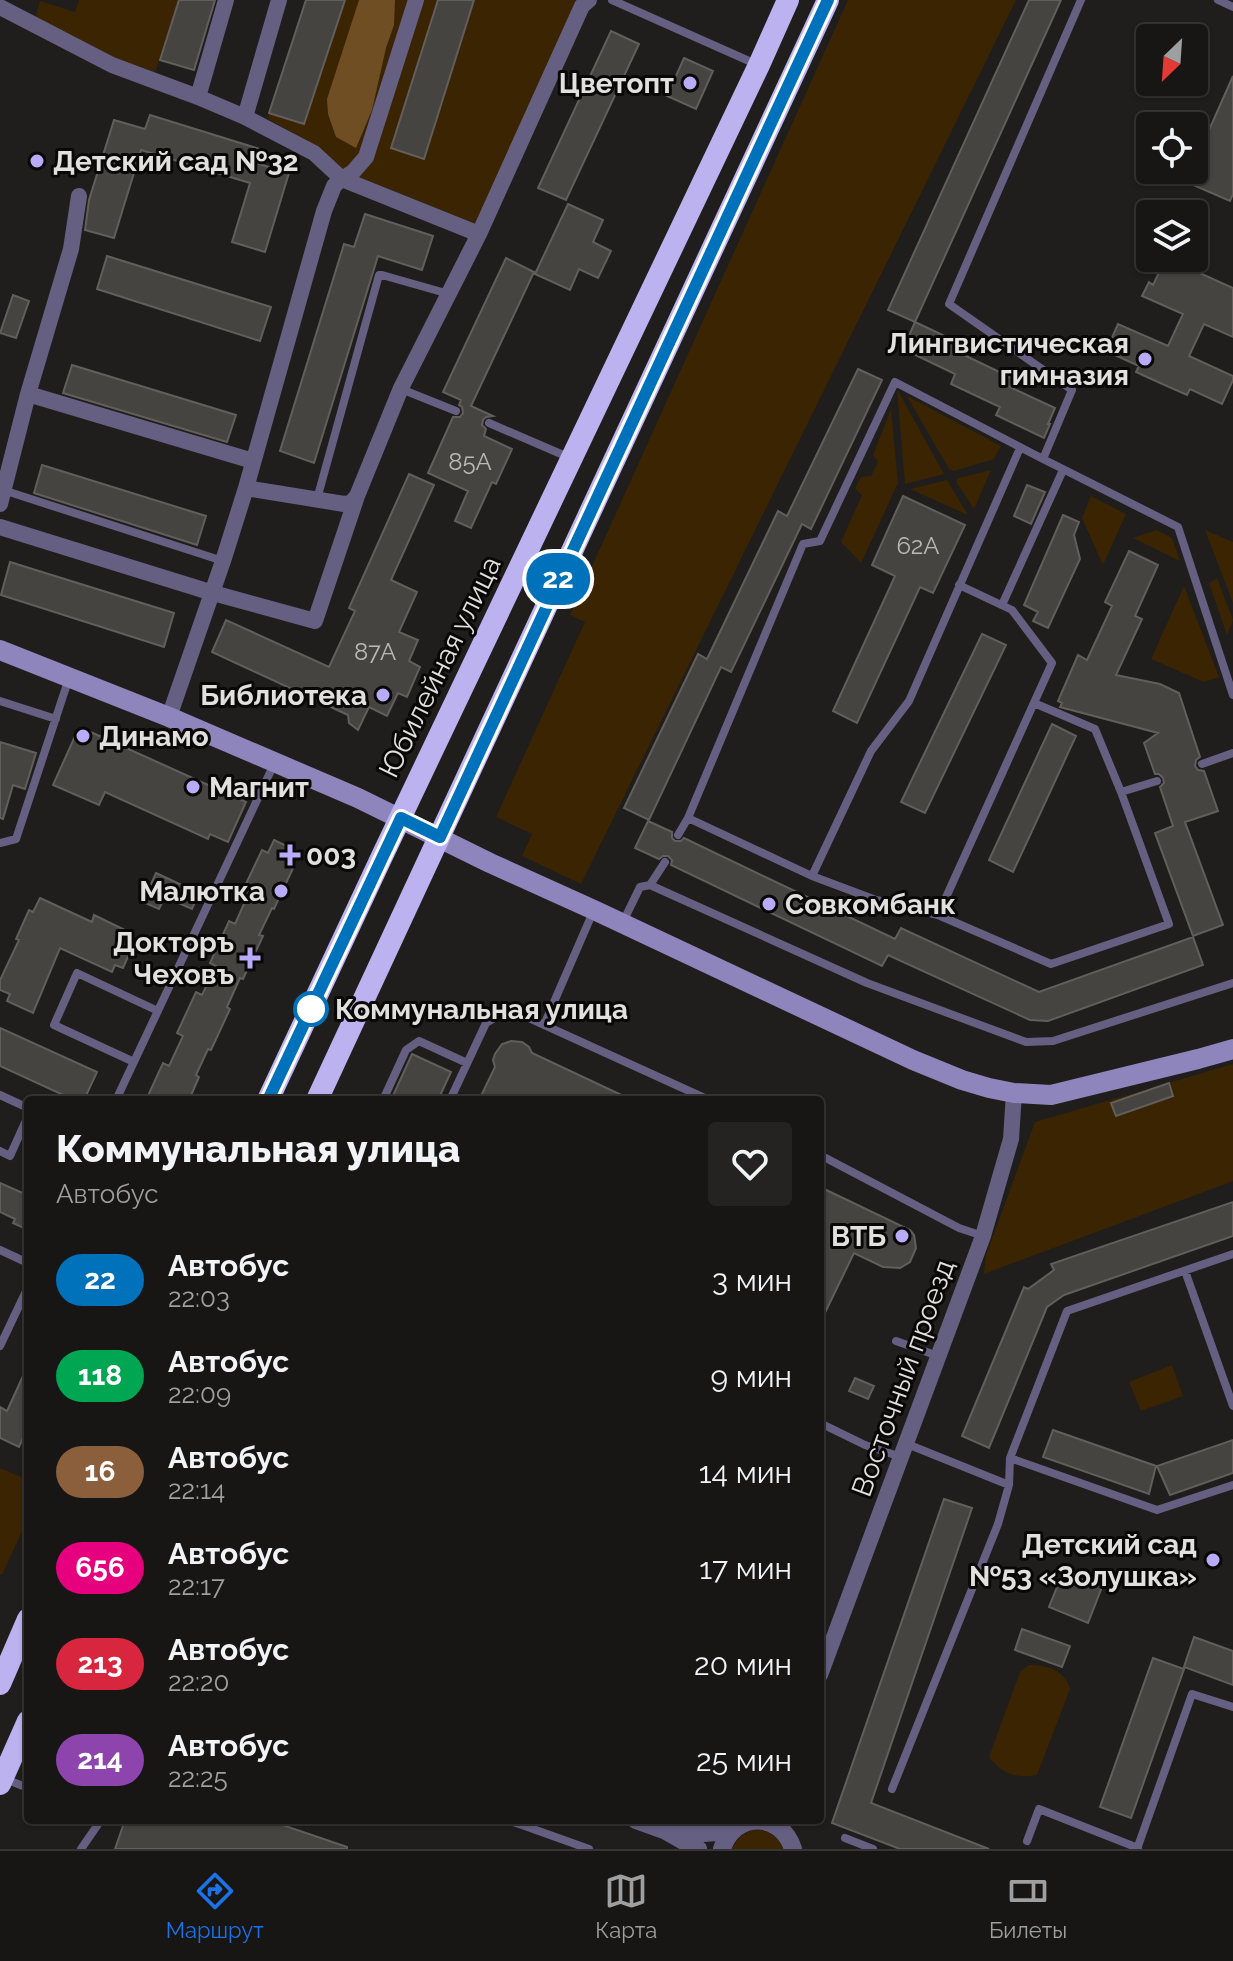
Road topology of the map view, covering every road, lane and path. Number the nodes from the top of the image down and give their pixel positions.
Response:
1 (28, 0) edge
2 (226, 0) edge
3 (279, 0) edge
4 (416, 0) edge
5 (589, 0) edge
6 (612, 0) edge
7 (788, 0) edge
8 (828, 0) edge
9 (1081, 0) edge
10 (1218, 0) edge
11 (0, 7) edge
12 (1233, 7) edge
13 (23, 18) junction
14 (759, 65) junction
15 (198, 97) junction
16 (245, 117) junction
17 (342, 179) junction
18 (79, 196) dead end
19 (479, 234) junction
20 (449, 294) junction
21 (401, 388) junction
22 (28, 394) junction
23 (456, 411) dead end
24 (489, 423) dead end
25 (1020, 448) junction
26 (573, 459) junction
27 (1043, 459) junction
28 (253, 461) junction
29 (1063, 470) junction
30 (246, 488) junction
31 (357, 496) junction
32 (2, 497) edge
33 (317, 500) junction
34 (0, 527) edge
35 (223, 561) junction
36 (959, 585) junction
37 (213, 593) junction
38 (1002, 605) junction
39 (0, 650) edge
40 (69, 678) junction
41 (1233, 695) edge
42 (0, 701) edge
43 (1034, 703) junction
44 (169, 717) junction
45 (56, 719) junction
46 (1233, 753) edge
47 (275, 762) junction
48 (1202, 764) dead end
49 (1157, 781) dead end
50 (1121, 792) junction
51 (401, 818) junction
52 (688, 818) junction
53 (678, 835) dead end
54 (440, 837) junction
55 (0, 843) edge
56 (665, 862) dead end
57 (812, 876) junction
58 (650, 885) junction
59 (594, 910) junction
60 (938, 915) junction
61 (622, 924) junction
62 (1233, 983) edge
63 (158, 1011) junction
64 (544, 1025) junction
65 (1233, 1049) edge
66 (134, 1062) junction
67 (465, 1062) junction
68 (1014, 1093) junction
69 (0, 1095) edge
70 (118, 1096) edge
71 (270, 1096) edge
72 (319, 1096) edge
73 (385, 1096) edge
74 (448, 1096) edge
75 (449, 1096) edge
76 (700, 1096) edge
77 (24, 1106) edge
78 (24, 1125) edge
79 (0, 1151) edge
80 (824, 1157) edge
81 (983, 1236) junction
82 (0, 1250) edge
83 (1233, 1254) edge
84 (24, 1261) edge
85 (1185, 1271) junction
86 (24, 1295) edge
87 (1, 1340) edge
88 (896, 1341) dead end
89 (938, 1356) junction
90 (1233, 1406) edge
91 (824, 1425) edge
92 (904, 1451) junction
93 (1010, 1458) junction
94 (1009, 1485) junction
95 (1233, 1485) edge
96 (24, 1628) edge
97 (824, 1664) edge
98 (0, 1684) edge
99 (1233, 1707) edge
100 (24, 1730) edge
101 (1, 1781) edge
102 (24, 1787) edge
103 (892, 1789) dead end
104 (98, 1824) edge
105 (526, 1824) edge
106 (647, 1824) edge
107 (743, 1824) edge
108 (774, 1824) edge
109 (664, 1830) junction
110 (732, 1831) junction
111 (845, 1838) dead end
112 (1027, 1841) dead end
113 (793, 1848) edge
114 (1138, 1848) edge
115 (81, 1849) edge
116 (589, 1849) edge
117 (698, 1849) edge
118 (722, 1849) edge
119 (873, 1849) edge

1 - 13 street
2 - 15 street
3 - 16 street
4 - 17 street
5 - 19 street
6 - 14 lane
7 - 14 highway, Юбилейная улица
8 - 54 highway
9 - 27 lane
10 - 12 lane
11 - 13 street
13 - 15 street
14 - 26 highway, Юбилейная улица
15 - 16 street
16 - 17 street
17 - 19 street
17 - 28 street
18 - 22 street
19 - 20 street
20 - 21 street
20 - 33 lane
21 - 23 lane
21 - 31 street
22 - 28 street
22 - 32 street
24 - 26 lane
25 - 27 lane
25 - 36 lane
25 - 52 lane
26 - 51 highway, Юбилейная улица
27 - 29 lane
28 - 30 street
29 - 38 lane
29 - 41 lane
30 - 33 street
30 - 35 street
31 - 33 street
31 - 37 street
32 - 35 lane
34 - 37 street
35 - 37 street
36 - 38 lane
36 - 57 lane
37 - 44 street
38 - 43 lane
39 - 40 main road
40 - 44 main road
40 - 45 lane
42 - 45 lane
43 - 50 lane
43 - 60 lane
44 - 47 main road
45 - 55 lane
46 - 48 lane
47 - 51 main road
47 - 63 lane
49 - 50 lane
50 - 60 lane
51 - 54 main road
51 - 71 highway, Юбилейная улица
52 - 53 lane
52 - 57 lane
54 - 59 main road
54 - 72 highway
56 - 58 lane
57 - 60 lane
58 - 61 lane
58 - 62 lane
59 - 61 main road
59 - 64 lane
61 - 68 main road
63 - 66 lane
63 - 66 lane
64 - 67 lane
64 - 76 lane
65 - 68 main road
66 - 70 lane
67 - 73 lane
67 - 74 lane
67 - 75 lane
68 - 81 street, Восточный проезд
69 - 77 lane
78 - 79 lane
80 - 81 lane
81 - 89 street, Восточный проезд
82 - 84 lane
83 - 85 lane
85 - 90 lane
85 - 93 lane
86 - 87 lane
88 - 89 lane
89 - 92 street, Восточный проезд
91 - 92 lane
92 - 94 lane
92 - 97 street, Восточный проезд
93 - 94 lane
93 - 95 lane
94 - 103 lane
96 - 98 highway
99 - 114 lane
100 - 101 highway
101 - 102 lane
104 - 115 lane
105 - 116 lane
106 - 109 street
107 - 110 street
108 - 113 street
109 - 110 street
109 - 117 street
110 - 118 street
111 - 119 lane
112 - 114 lane

